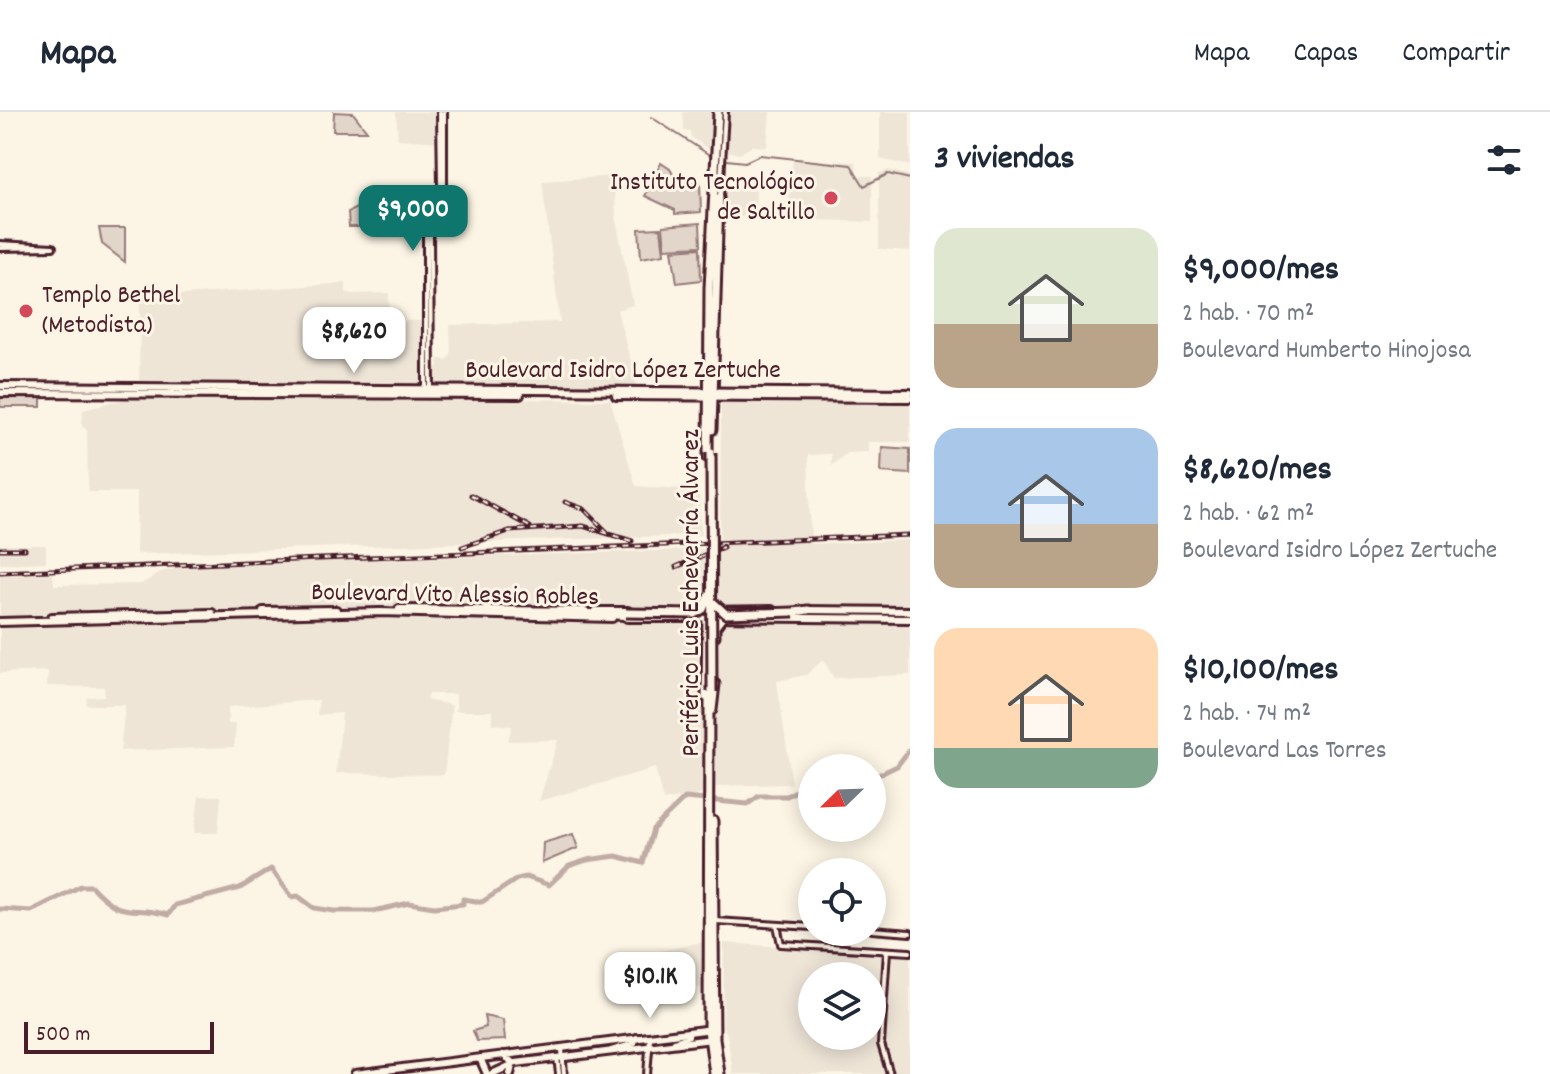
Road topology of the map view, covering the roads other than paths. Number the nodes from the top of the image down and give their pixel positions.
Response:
1 (442, 112) edge
2 (720, 112) edge
3 (716, 205) junction
4 (718, 218) junction
5 (711, 245) junction
6 (0, 246) edge
7 (709, 288) junction
8 (714, 309) junction
9 (0, 386) edge
10 (206, 391) junction
11 (0, 393) edge
12 (428, 393) junction
13 (710, 394) junction
14 (910, 396) edge
15 (719, 608) junction
16 (808, 610) junction
17 (449, 611) junction
18 (891, 611) junction
19 (577, 612) junction
20 (910, 615) edge
21 (707, 617) junction
22 (892, 620) junction
23 (0, 621) edge
24 (711, 628) junction
25 (710, 692) junction
26 (712, 710) junction
27 (708, 718) junction
28 (711, 794) junction
29 (711, 921) junction
30 (777, 925) junction
31 (798, 926) edge
32 (886, 931) edge
33 (910, 933) edge
34 (887, 951) junction
35 (910, 952) edge
36 (690, 1031) junction
37 (676, 1033) junction
38 (709, 1033) junction
39 (638, 1036) junction
40 (668, 1044) junction
41 (562, 1046) junction
42 (648, 1047) junction
43 (610, 1052) junction
44 (502, 1054) junction
45 (492, 1056) junction
46 (563, 1057) junction
47 (480, 1058) junction
48 (513, 1063) junction
49 (488, 1072) edge
50 (355, 1074) edge
51 (510, 1074) edge
52 (562, 1074) edge
53 (647, 1074) edge
54 (714, 1074) edge
55 (720, 1074) edge
56 (890, 1074) edge

1 - 12 street
2 - 3 street, Periférico Luis Echeverría Álvarez
2 - 3 street
2 - 3 highway, Periférico Luis Echeverría Álvarez
3 - 4 highway, Periférico Luis Echeverría Álvarez
3 - 5 highway, Periférico Luis Echeverría Álvarez
4 - 5 highway
4 - 8 highway, Periférico Luis Echeverría Álvarez
5 - 7 highway, Periférico Luis Echeverría Álvarez
6 - 6 street
7 - 8 highway
7 - 13 highway, Periférico Luis Echeverría Álvarez
8 - 13 highway, Periférico Luis Echeverría Álvarez
9 - 10 main road, Boulevard Isidro López Zertuche
10 - 11 main road, Boulevard Isidro López Zertuche
10 - 12 main road, Boulevard Isidro López Zertuche
12 - 13 main road, Boulevard Isidro López Zertuche
13 - 14 main road, Boulevard Isidro López Zertuche
13 - 15 highway, Periférico Luis Echeverría Álvarez, bridge
15 - 16 main road, Boulevard Vito Alessio Robles
15 - 16 highway, bridge
15 - 19 main road, Boulevard Vito Alessio Robles
15 - 19 highway, bridge
15 - 21 highway
15 - 22 main road, Boulevard Vito Alessio Robles
15 - 24 highway
15 - 25 highway, Periférico Luis Echeverría Álvarez, bridge
16 - 18 main road, Boulevard Vito Alessio Robles
17 - 19 main road, Boulevard Vito Alessio Robles
17 - 21 main road, Boulevard Vito Alessio Robles
17 - 23 main road, Boulevard Vito Alessio Robles
18 - 20 main road, Boulevard Vito Alessio Robles
18 - 22 main road
19 - 21 highway
20 - 22 main road, Boulevard Vito Alessio Robles
21 - 24 highway
24 - 26 highway
24 - 27 highway
25 - 26 highway, Periférico Luis Echeverría Álvarez
25 - 27 highway, Periférico Luis Echeverría Álvarez
26 - 28 highway, Periférico Luis Echeverría Álvarez
27 - 28 highway, Periférico Luis Echeverría Álvarez
28 - 29 highway, Periférico Luis Echeverría Álvarez
29 - 30 street
29 - 38 highway, Periférico Luis Echeverría Álvarez
30 - 31 street
30 - 34 street
32 - 33 street
34 - 35 street
34 - 56 street
36 - 37 main road
36 - 38 main road
36 - 40 street
37 - 39 main road
37 - 42 street
38 - 40 main road
38 - 54 highway, Periférico Luis Echeverría Álvarez
38 - 55 highway, Periférico Luis Echeverría Álvarez
39 - 41 main road
39 - 43 street
40 - 42 main road
41 - 44 main road
41 - 46 street
42 - 43 main road
42 - 53 street
43 - 46 main road
44 - 45 main road
44 - 48 main road
45 - 47 main road
45 - 49 main road
46 - 48 main road
46 - 52 street
47 - 49 main road
47 - 50 main road
48 - 49 main road
48 - 51 main road

